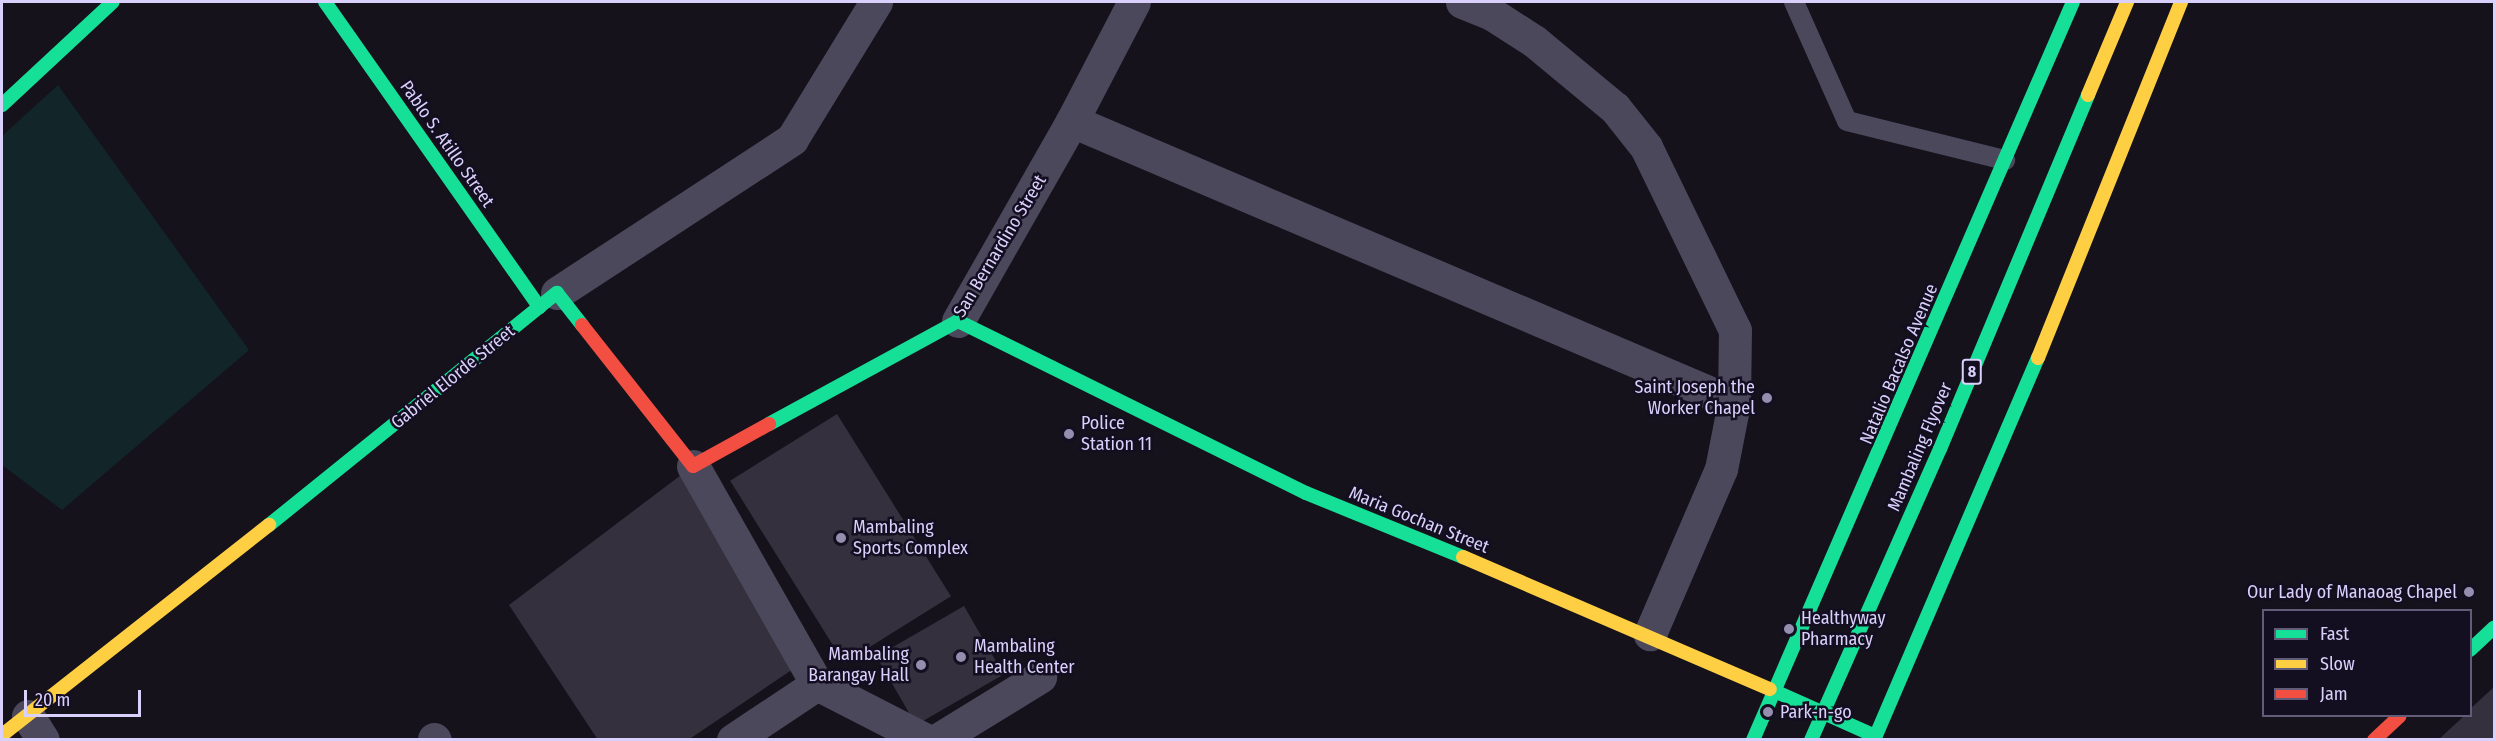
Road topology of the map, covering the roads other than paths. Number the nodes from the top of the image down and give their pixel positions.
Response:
1 (325, 2) edge
2 (876, 2) edge
3 (1134, 2) edge
4 (1462, 2) edge
5 (1794, 2) edge
6 (2073, 2) edge
7 (2127, 2) edge
8 (2181, 2) edge
9 (103, 5) edge
10 (2, 105) edge
11 (1072, 121) junction
12 (2005, 160) junction
13 (548, 300) junction
14 (958, 321) junction
15 (1734, 403) junction
16 (693, 466) junction
17 (2494, 628) edge
18 (1650, 634) junction
19 (2472, 648) edge
20 (1040, 677) dead end
21 (817, 684) junction
22 (1774, 690) junction
23 (36, 728) edge
24 (2, 735) edge
25 (1874, 738) edge
26 (733, 740) edge
27 (926, 740) edge
28 (937, 740) edge
29 (1754, 740) edge
30 (1811, 740) edge

1 - 13 street, Pablo S. Atillo Street
2 - 13 street, Gabriel Elorde Street
3 - 11 street, San Bernardino Street
4 - 15 street
5 - 12 lane
6 - 12 street, Natalio Bacalso Avenue
7 - 30 street, Mambaling Flyover / 8, bridge
8 - 25 street
9 - 10 street
11 - 14 street, San Bernardino Street
11 - 15 street
12 - 22 street, Natalio Bacalso Avenue
13 - 16 street
13 - 23 street, Gabriel Elorde Street
14 - 16 street, San Bernardino Street
14 - 18 street, Maria Gochan Street
15 - 18 street
16 - 21 street
17 - 19 street
18 - 22 street, Maria Gochan Street
20 - 28 street
21 - 26 street
21 - 27 street
22 - 25 street, Maria Gochan Street
22 - 29 street, Natalio Bacalso Avenue
23 - 24 street, Gabriel Elorde Street

